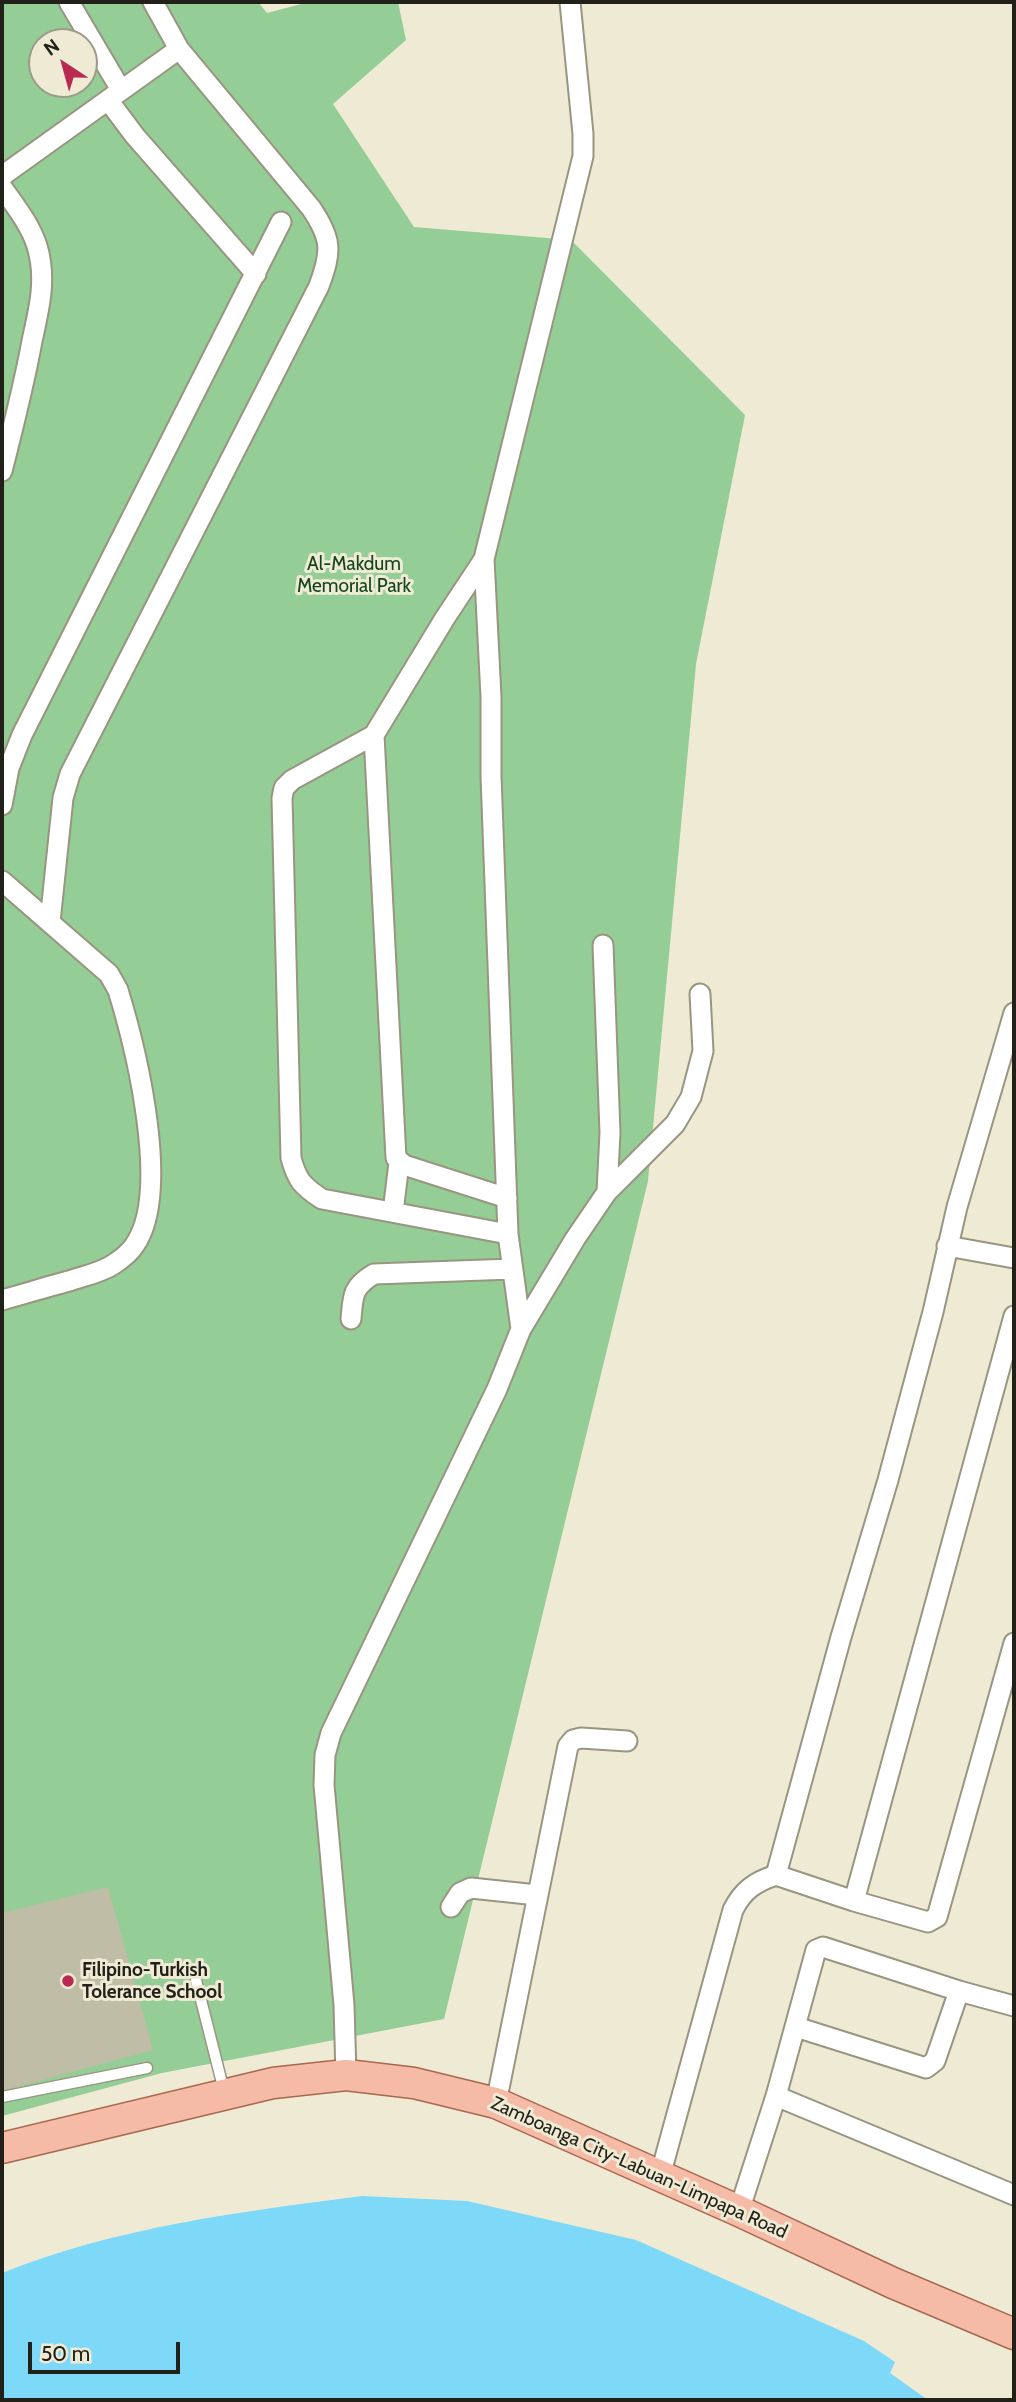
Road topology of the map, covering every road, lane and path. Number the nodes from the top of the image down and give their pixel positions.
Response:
1 (69, 2) edge
2 (153, 2) edge
3 (570, 2) edge
4 (179, 49) junction
5 (114, 95) junction
6 (2, 176) edge
7 (2, 187) edge
8 (281, 222) dead end
9 (256, 274) junction
10 (2, 471) edge
11 (484, 559) junction
12 (373, 735) junction
13 (2, 805) edge
14 (2, 881) edge
15 (50, 922) junction
16 (603, 945) dead end
17 (700, 994) dead end
18 (1014, 1013) edge
19 (399, 1163) junction
20 (607, 1192) junction
21 (507, 1198) junction
22 (393, 1212) junction
23 (508, 1234) junction
24 (947, 1246) junction
25 (1014, 1258) edge
26 (512, 1269) junction
27 (2, 1300) edge
28 (1014, 1316) edge
29 (351, 1320) dead end
30 (521, 1329) junction
31 (1014, 1643) edge
32 (627, 1741) dead end
33 (776, 1875) junction
34 (537, 1895) junction
35 (854, 1901) junction
36 (451, 1907) dead end
37 (196, 1980) dead end
38 (959, 1991) junction
39 (1014, 2006) edge
40 (796, 2027) junction
41 (147, 2068) dead end
42 (346, 2076) junction
43 (225, 2095) junction
44 (776, 2096) junction
45 (2, 2097) edge
46 (496, 2103) junction
47 (2, 2148) edge
48 (660, 2176) junction
49 (1014, 2196) edge
50 (739, 2211) junction
51 (1014, 2334) edge

1 - 5 street
2 - 4 street
3 - 11 street
4 - 5 street
4 - 15 street
5 - 6 street
5 - 9 street
7 - 10 street
8 - 9 street
9 - 13 street
11 - 12 street
11 - 21 street
12 - 19 street
12 - 22 street
14 - 15 street
15 - 27 street
16 - 20 street
17 - 20 street
18 - 24 street
19 - 21 street
19 - 22 street
20 - 30 street
21 - 23 street
22 - 23 street
23 - 26 street
24 - 25 street
24 - 33 street
26 - 29 street
26 - 30 street
28 - 35 street
30 - 42 street
31 - 35 street
32 - 34 street
33 - 35 street
33 - 48 street
34 - 36 street
34 - 46 street
37 - 43 lane
38 - 39 street
38 - 40 street
38 - 40 street
40 - 44 street
41 - 45 lane
42 - 43 main road, Zamboanga City-Labuan-Limpapa Road
42 - 46 main road, Zamboanga City-Labuan-Limpapa Road
43 - 47 main road, Zamboanga City-Labuan-Limpapa Road
44 - 49 street
44 - 50 street
46 - 48 main road, Zamboanga City-Labuan-Limpapa Road
48 - 50 main road, Zamboanga City-Labuan-Limpapa Road
50 - 51 main road, Zamboanga City-Labuan-Limpapa Road

